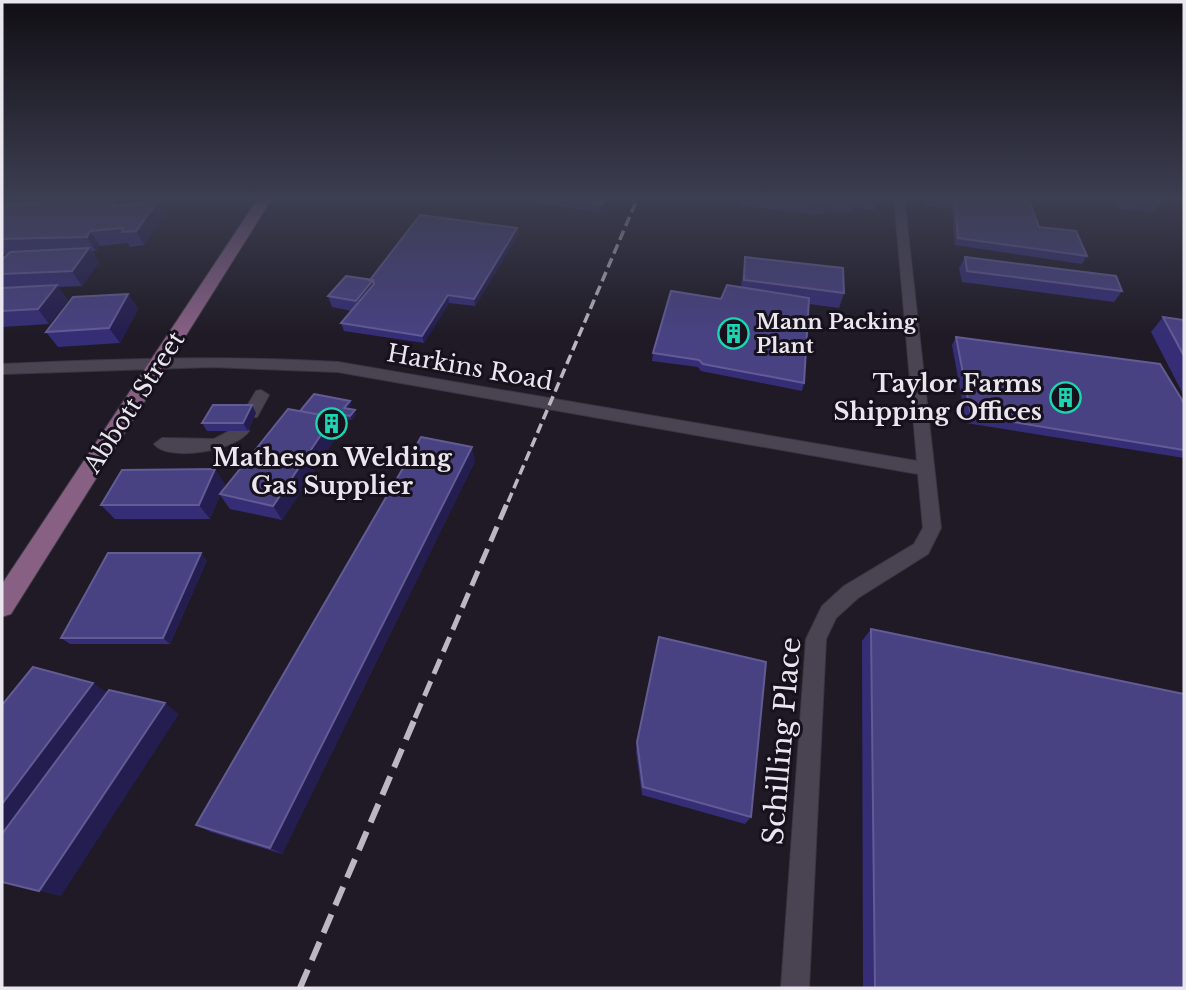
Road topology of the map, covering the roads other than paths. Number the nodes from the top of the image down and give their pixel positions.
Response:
1 (236, 243) edge
2 (904, 243) edge
3 (159, 364) junction
4 (2, 369) edge
5 (261, 395) dead end
6 (251, 413) edge
7 (241, 431) edge
8 (162, 444) dead end
9 (926, 469) junction
10 (2, 606) edge
11 (795, 988) edge

1 - 3 main road, Abbott Street
2 - 9 street, Schilling Place
3 - 4 street, Harkins Road
3 - 9 street, Harkins Road
3 - 10 main road, Abbott Street
5 - 6 street
7 - 8 street
9 - 11 street, Schilling Place

